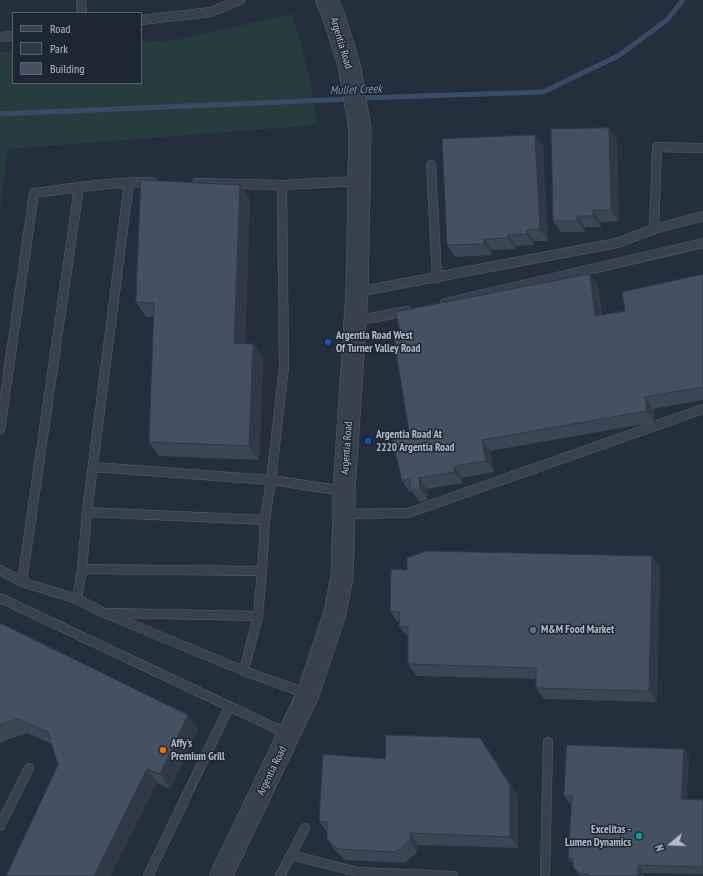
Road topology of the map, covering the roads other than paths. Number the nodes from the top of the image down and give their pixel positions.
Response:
1 (80, 0) edge
2 (240, 0) edge
3 (327, 0) edge
4 (82, 12) edge
5 (142, 20) edge
6 (12, 36) edge
7 (0, 37) edge
8 (703, 148) edge
9 (431, 164) dead end
10 (359, 181) junction
11 (129, 182) junction
12 (160, 182) edge
13 (190, 183) edge
14 (282, 185) junction
15 (79, 187) junction
16 (703, 216) edge
17 (654, 229) junction
18 (703, 243) edge
19 (437, 278) junction
20 (357, 292) junction
21 (440, 304) edge
22 (416, 309) edge
23 (356, 321) junction
24 (703, 408) edge
25 (0, 430) edge
26 (93, 467) junction
27 (271, 480) junction
28 (344, 491) junction
29 (87, 512) junction
30 (344, 514) junction
31 (265, 520) junction
32 (82, 569) junction
33 (0, 570) edge
34 (262, 571) junction
35 (22, 582) junction
36 (0, 598) edge
37 (77, 599) junction
38 (104, 613) junction
39 (258, 616) junction
40 (244, 671) junction
41 (308, 694) junction
42 (229, 706) junction
43 (290, 735) junction
44 (548, 742) dead end
45 (29, 768) dead end
46 (0, 826) edge
47 (305, 828) dead end
48 (291, 855) junction
49 (148, 876) edge
50 (222, 876) edge
51 (280, 876) edge
52 (453, 876) edge
53 (545, 876) edge

1 - 4 lane
2 - 5 lane
3 - 10 street, Argentia Road
6 - 7 lane
8 - 17 lane
9 - 19 lane
10 - 14 lane
10 - 20 street, Argentia Road
11 - 12 lane
11 - 15 lane
11 - 26 lane
13 - 14 lane
14 - 27 lane
15 - 25 lane
15 - 35 lane
16 - 17 lane
17 - 19 lane
18 - 21 lane
19 - 20 lane
20 - 23 street, Argentia Road
22 - 23 lane
23 - 28 street, Argentia Road
24 - 30 lane
26 - 27 lane
26 - 29 lane
27 - 28 lane
27 - 31 lane
28 - 30 street, Argentia Road
29 - 31 lane
29 - 32 lane
30 - 41 street, Argentia Road
31 - 34 lane
32 - 34 lane
32 - 37 lane
33 - 35 lane
34 - 39 lane
35 - 37 lane
36 - 42 lane
37 - 38 lane
38 - 39 lane
38 - 40 lane
39 - 40 lane
40 - 41 lane
41 - 43 street, Argentia Road
42 - 43 lane
42 - 49 lane
43 - 50 street, Argentia Road
44 - 53 lane
45 - 46 lane
47 - 48 lane
48 - 51 lane
48 - 52 lane

